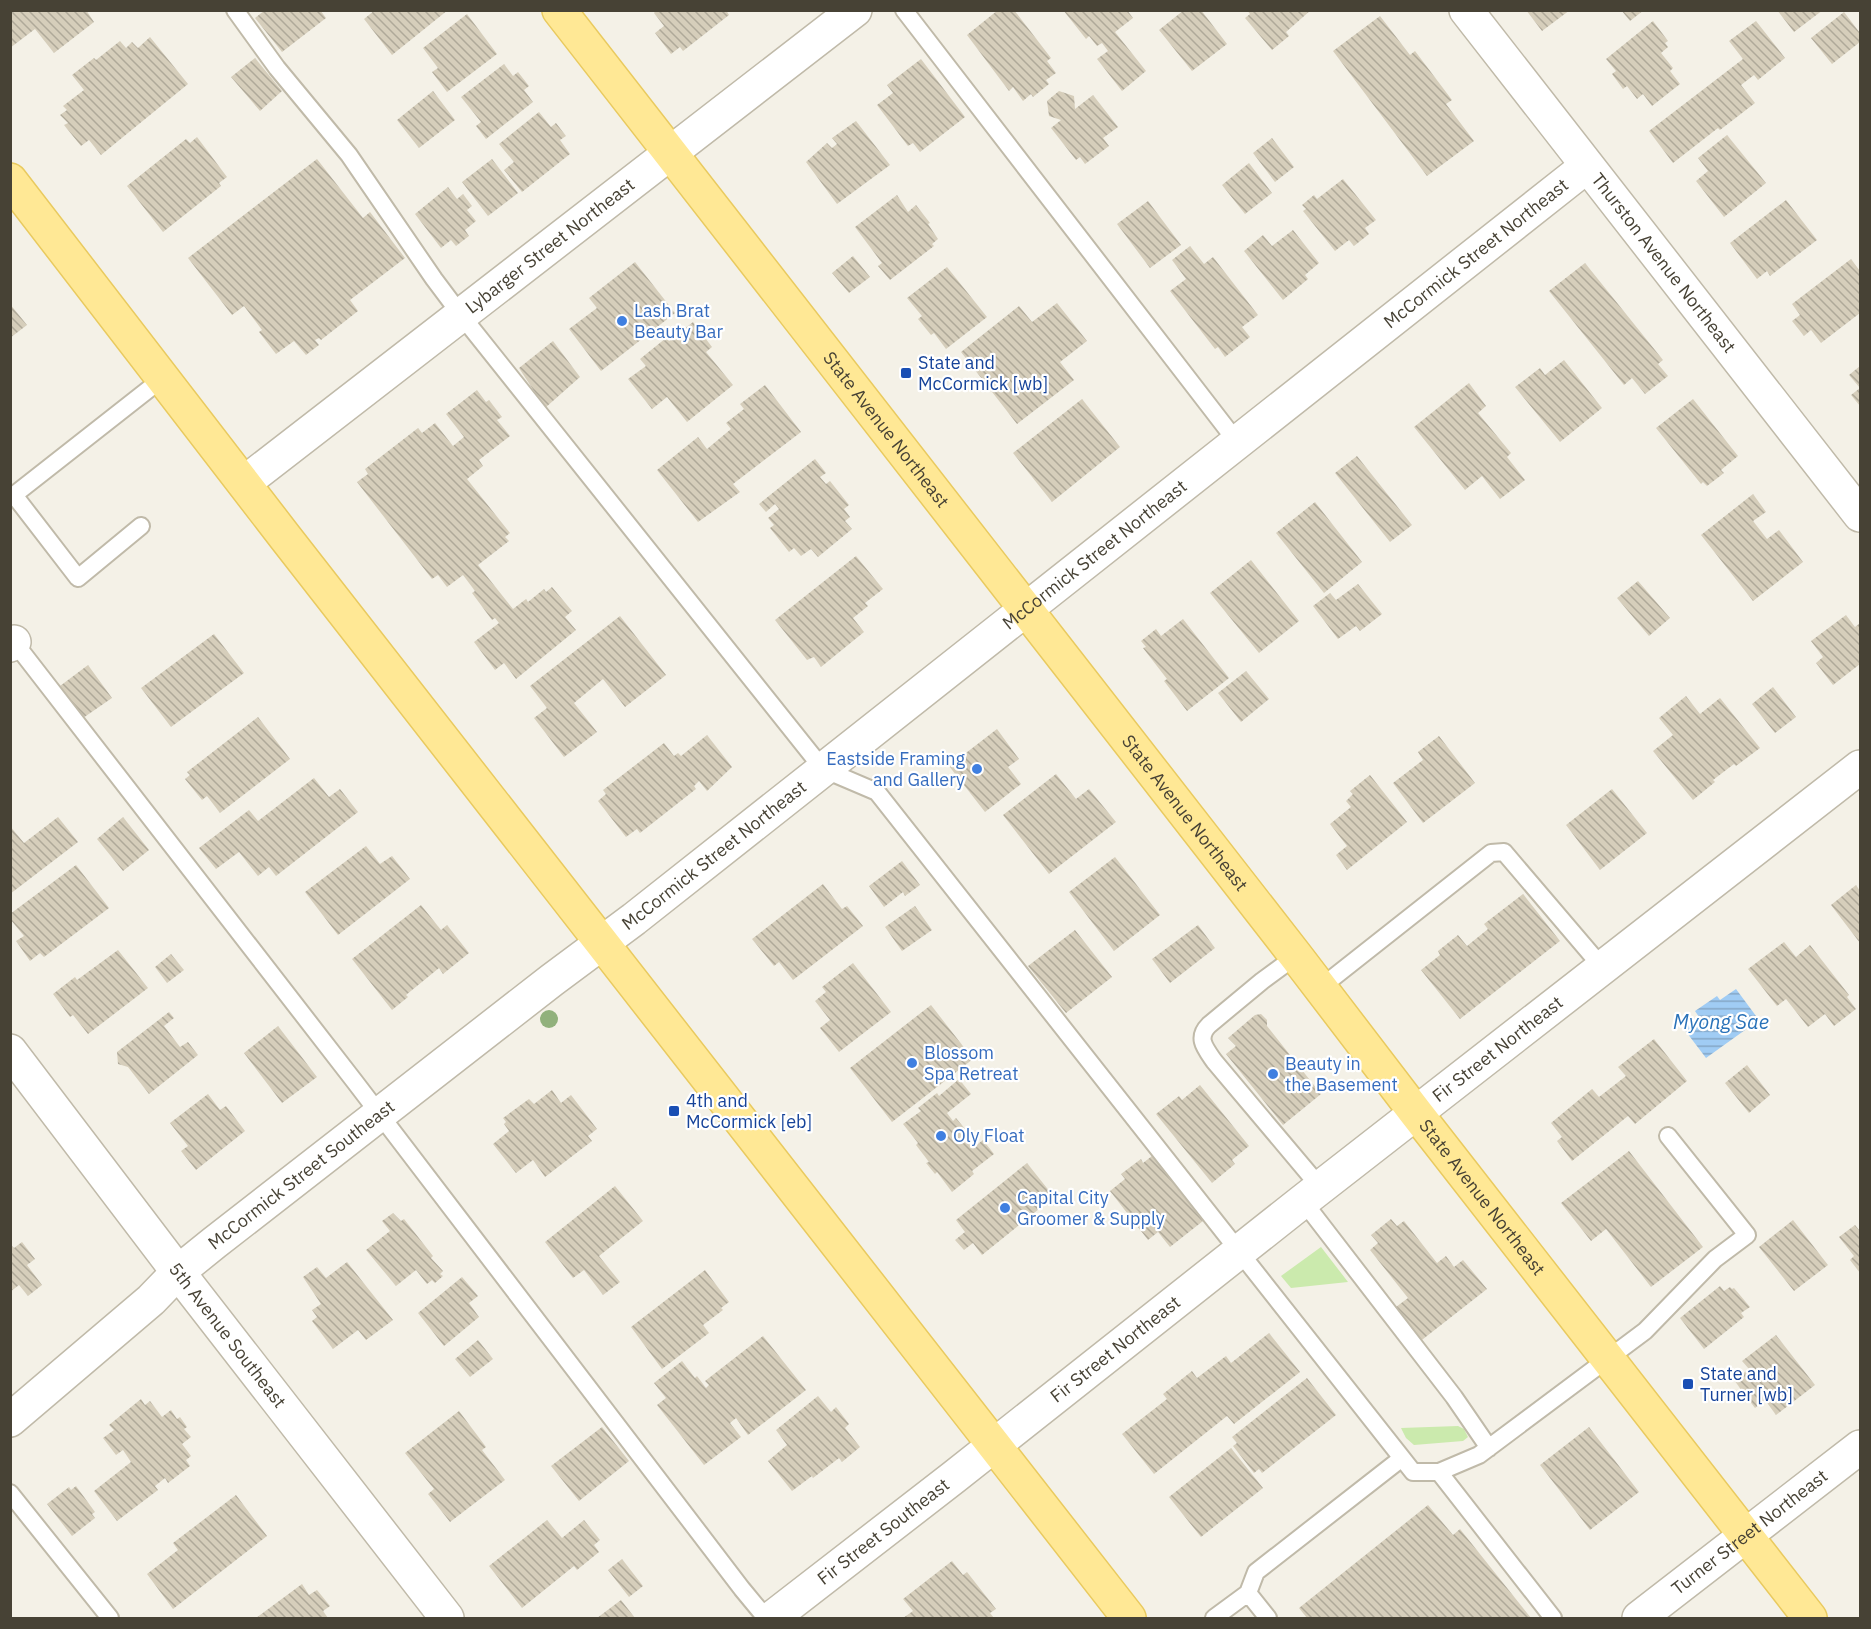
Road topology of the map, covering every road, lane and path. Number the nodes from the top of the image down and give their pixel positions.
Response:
1 (235, 10) edge
2 (559, 10) edge
3 (855, 10) edge
4 (904, 10) edge
5 (1466, 10) edge
6 (671, 153) junction
7 (1587, 166) junction
8 (10, 180) edge
9 (461, 315) junction
10 (163, 378) junction
11 (1237, 442) junction
12 (244, 483) junction
13 (1860, 515) edge
14 (141, 526) dead end
15 (1026, 609) junction
16 (12, 642) edge
17 (1860, 767) edge
18 (823, 769) junction
19 (602, 944) junction
20 (1296, 956) junction
21 (1602, 967) junction
22 (1320, 988) junction
23 (10, 1051) edge
24 (1416, 1113) junction
25 (380, 1114) junction
26 (1668, 1136) dead end
27 (1311, 1194) junction
28 (1240, 1251) junction
29 (178, 1272) junction
30 (1607, 1359) junction
31 (10, 1420) edge
32 (995, 1445) junction
33 (1860, 1447) edge
34 (1489, 1448) junction
35 (1402, 1458) junction
36 (1439, 1472) junction
37 (10, 1493) edge
38 (1747, 1537) junction
39 (1248, 1593) junction
40 (110, 1618) edge
41 (447, 1618) edge
42 (766, 1618) edge
43 (772, 1618) edge
44 (1130, 1618) edge
45 (1214, 1618) edge
46 (1268, 1618) edge
47 (1553, 1618) edge
48 (1639, 1618) edge
49 (1810, 1618) edge

1 - 9 lane
2 - 6 main road, State Avenue Northeast
3 - 6 street, Lybarger Street Northeast
4 - 11 lane
5 - 7 street, Thurston Avenue Northeast
6 - 9 street, Lybarger Street Northeast
6 - 15 main road, State Avenue Northeast
7 - 11 street, McCormick Street Northeast
7 - 13 street, Thurston Avenue Northeast
8 - 10 main road
9 - 12 street, Lybarger Street Northeast
9 - 18 lane
10 - 12 main road
10 - 14 lane
11 - 15 street, McCormick Street Northeast
12 - 19 main road
15 - 18 street, McCormick Street Northeast
15 - 20 main road, State Avenue Northeast
16 - 25 lane
17 - 21 street, Fir Street Northeast
18 - 19 street, McCormick Street Northeast
18 - 28 lane
19 - 25 street, McCormick Street Southeast
19 - 32 main road
20 - 22 main road, State Avenue Northeast
20 - 27 lane
21 - 22 lane
21 - 24 street, Fir Street Northeast
22 - 24 main road, State Avenue Northeast
23 - 29 street, 5th Avenue Southeast
24 - 27 street, Fir Street Northeast
24 - 30 main road, State Avenue Northeast
25 - 29 street, McCormick Street Southeast
25 - 42 lane
26 - 30 lane
27 - 28 street, Fir Street Northeast
27 - 34 lane
28 - 32 street, Fir Street Northeast
28 - 35 lane
29 - 31 street, McCormick Street Southeast
29 - 41 street, 5th Avenue Southeast
30 - 34 lane
30 - 38 main road, State Avenue Northeast
32 - 43 street, Fir Street Southeast
32 - 44 main road
33 - 38 street, Turner Street Northeast
34 - 36 lane
35 - 36 lane
35 - 39 lane
36 - 47 lane
37 - 40 lane
38 - 48 street, Turner Street Northeast
38 - 49 main road, State Avenue Northeast
39 - 45 lane
39 - 46 lane

